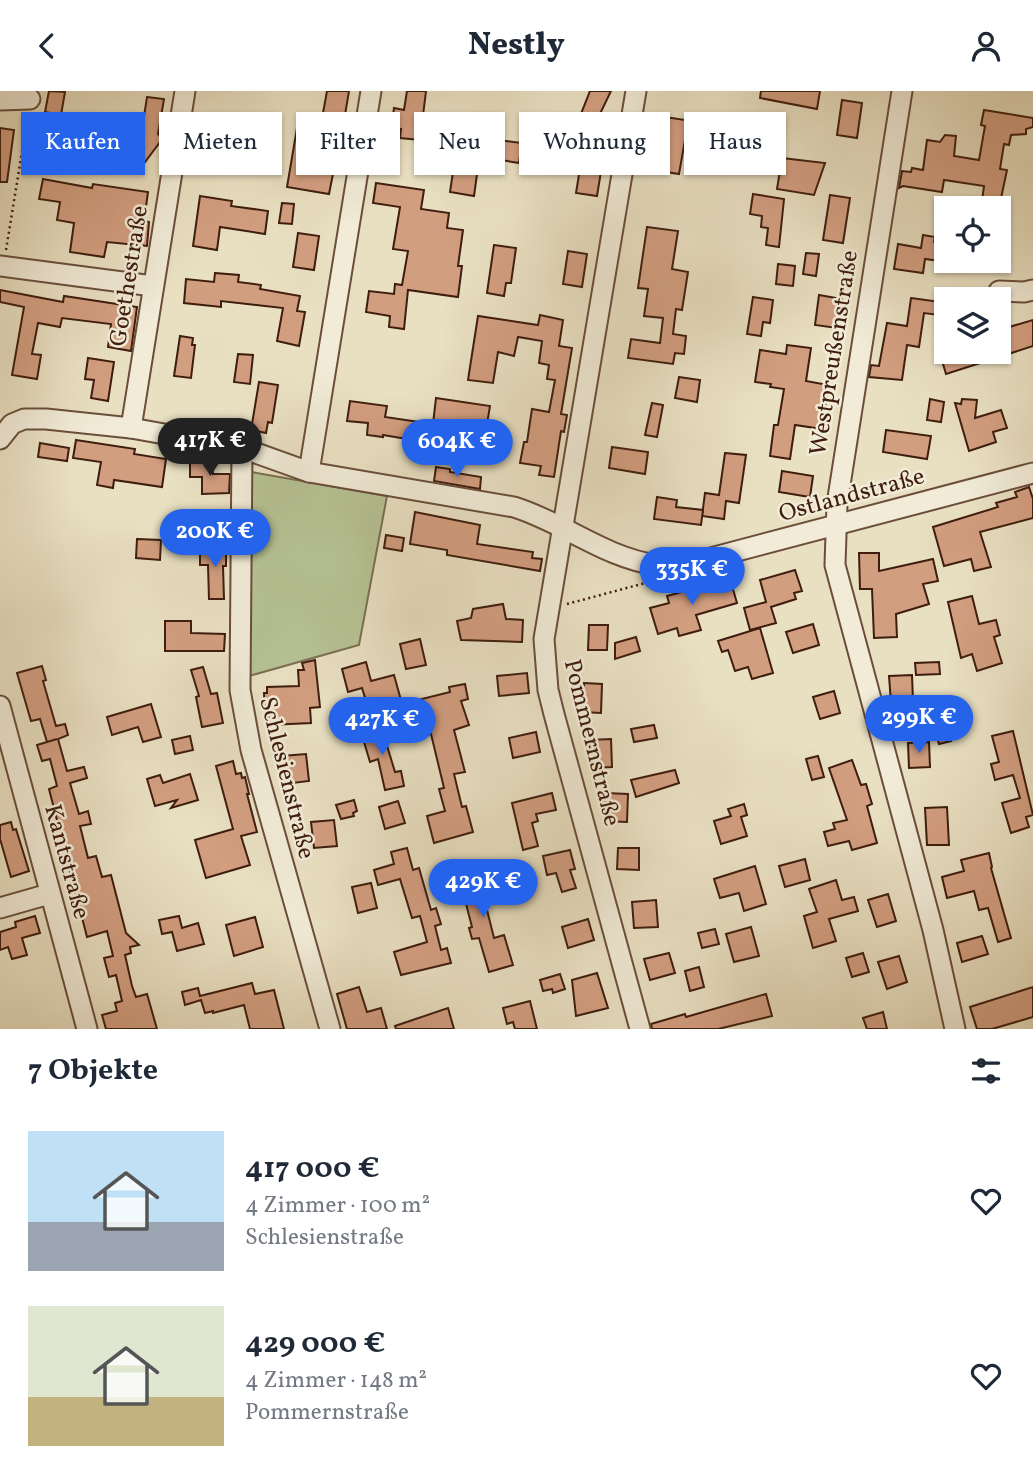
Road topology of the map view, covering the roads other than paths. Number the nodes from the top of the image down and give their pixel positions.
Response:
1 (185, 91) edge
2 (371, 91) edge
3 (636, 91) edge
4 (902, 91) edge
5 (30, 99) road end
6 (0, 100) edge
7 (2, 267) edge
8 (153, 286) junction
9 (1033, 290) edge
10 (1011, 291) edge
11 (131, 428) junction
12 (0, 439) edge
13 (242, 448) junction
14 (309, 473) junction
15 (1033, 473) edge
16 (835, 527) junction
17 (563, 529) junction
18 (0, 706) edge
19 (49, 894) junction
20 (0, 908) edge
21 (87, 1029) edge
22 (330, 1029) edge
23 (639, 1029) edge
24 (955, 1029) edge

1 - 8 street, Goethestraße
2 - 14 street
3 - 17 street, Pommernstraße
4 - 16 street, Westpreußenstraße
5 - 6 street
7 - 8 street
8 - 11 street, Goethestraße
9 - 10 street
11 - 12 street, Ostlandstraße
11 - 13 street, Ostlandstraße
13 - 14 street, Ostlandstraße
13 - 22 street, Schlesienstraße
14 - 17 street, Ostlandstraße
15 - 16 street, Ostlandstraße
16 - 17 street, Ostlandstraße
16 - 24 street, Westpreußenstraße
17 - 23 street, Pommernstraße
18 - 19 street, Kantstraße
19 - 20 street
19 - 21 street, Kantstraße

